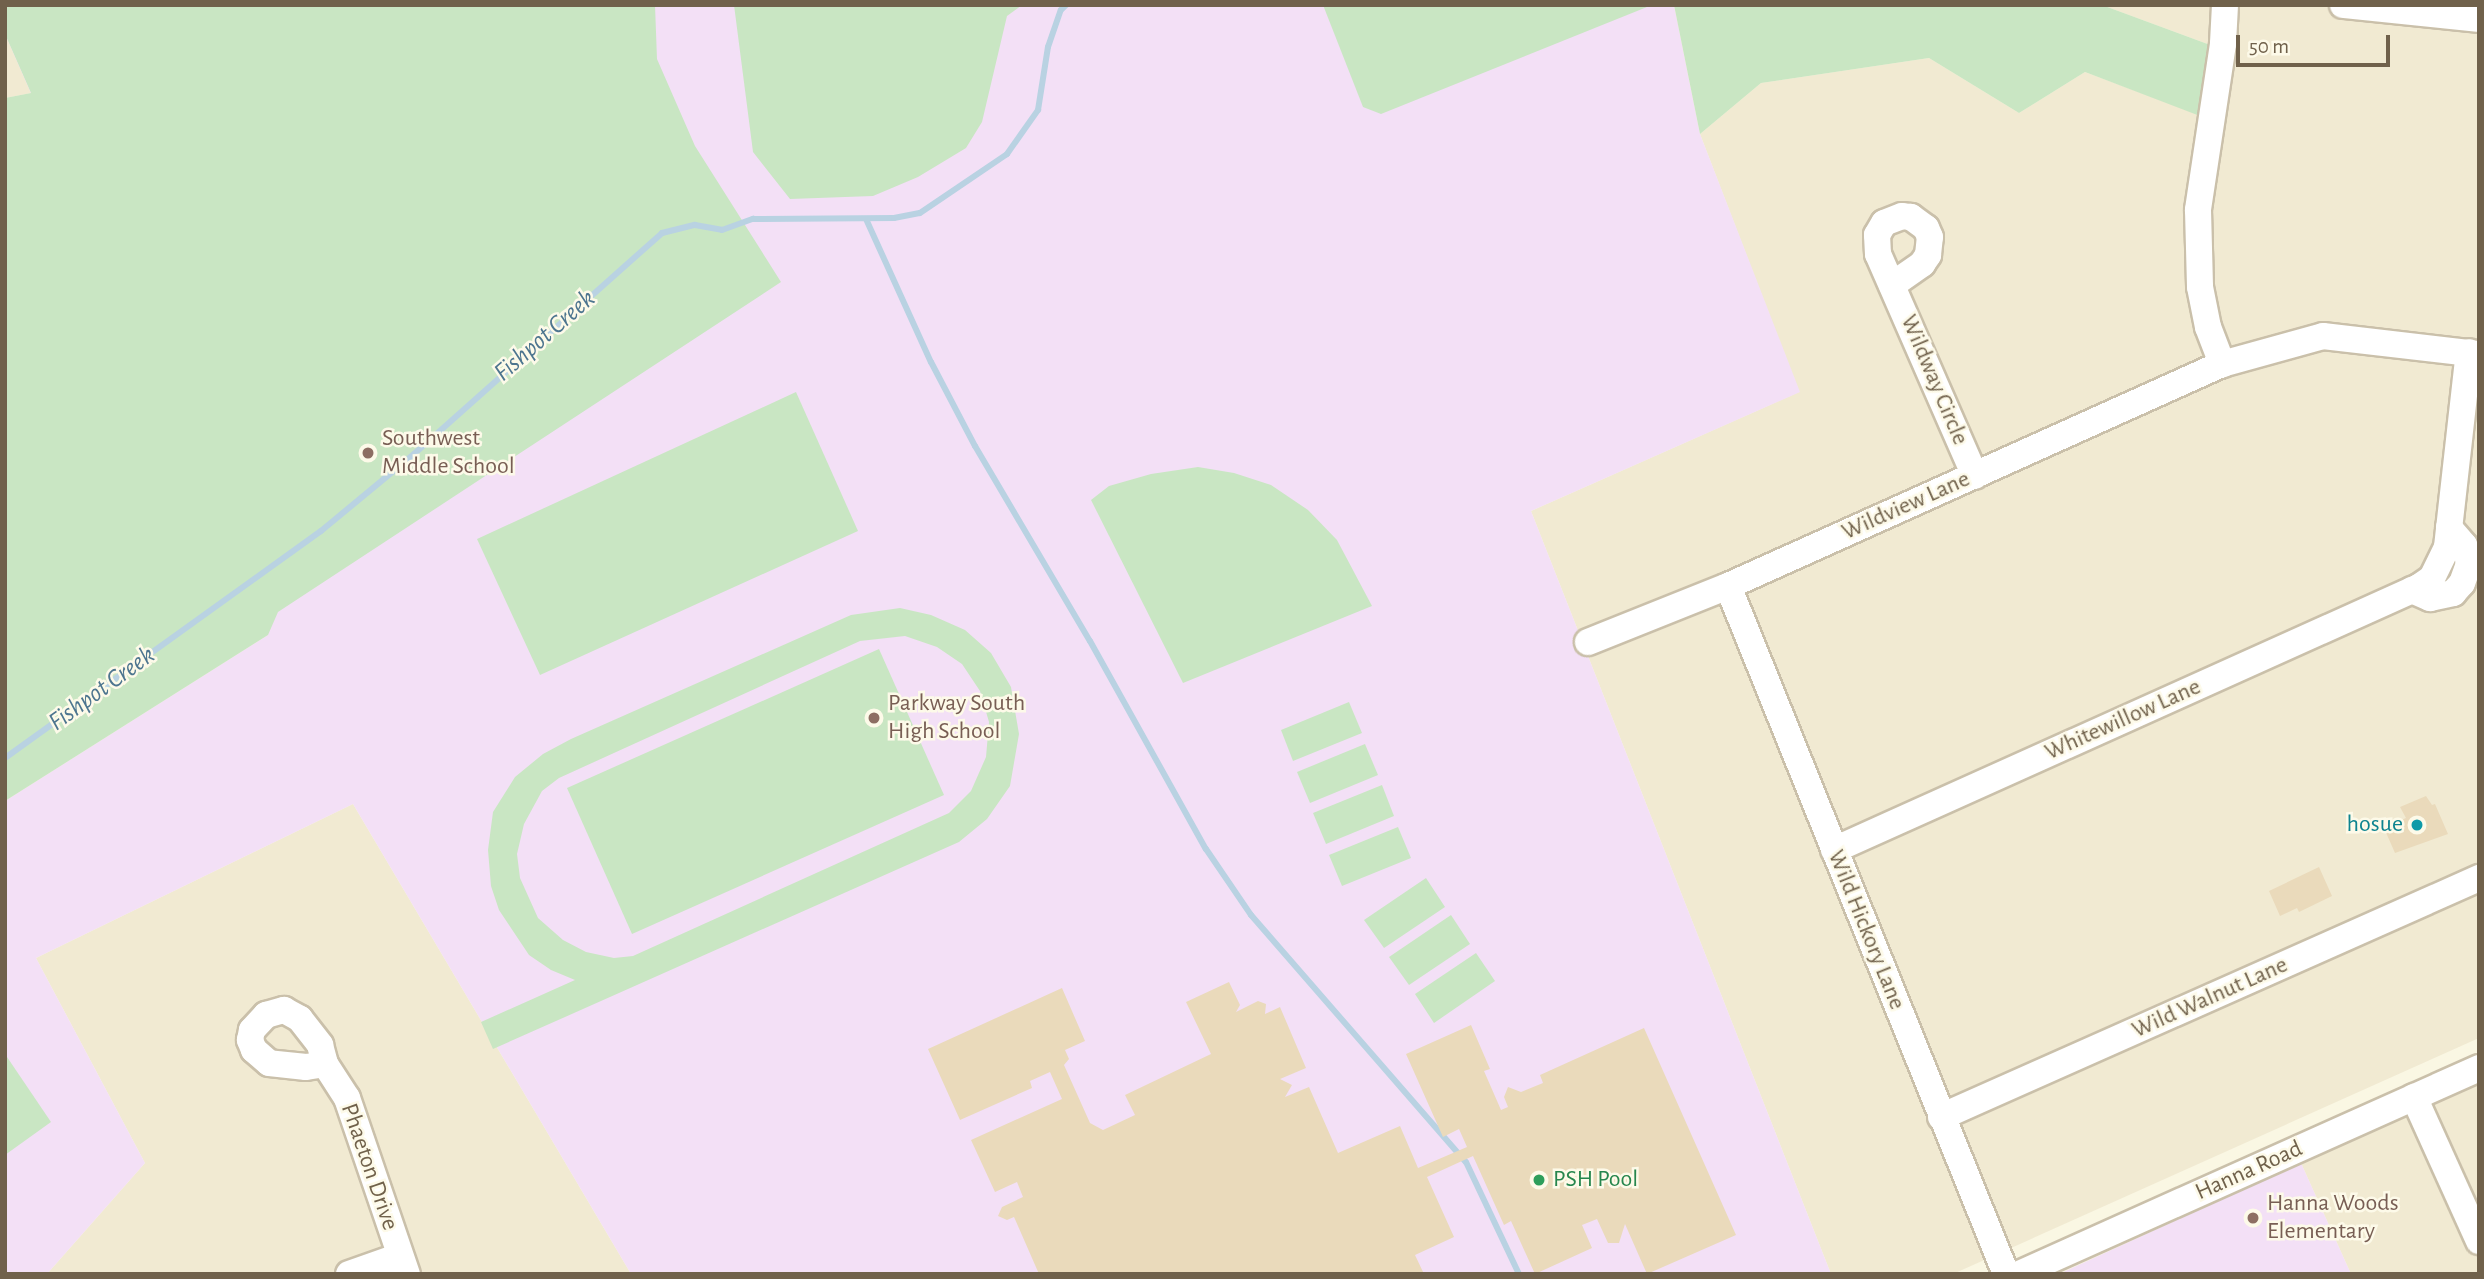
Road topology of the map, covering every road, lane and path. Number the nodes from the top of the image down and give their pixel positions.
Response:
1 (2225, 5) edge
2 (2343, 5) edge
3 (2479, 19) edge
4 (1892, 285) dead end
5 (2474, 353) edge
6 (2222, 364) junction
7 (1975, 476) junction
8 (1728, 586) junction
9 (1588, 642) dead end
10 (1834, 850) junction
11 (2479, 878) edge
12 (325, 1064) dead end
13 (2479, 1068) edge
14 (2414, 1097) junction
15 (1941, 1117) junction
16 (2479, 1241) edge
17 (404, 1265) edge
18 (349, 1274) edge
19 (2006, 1274) edge
20 (2019, 1274) edge

1 - 6 street
2 - 3 street
4 - 7 street, Wildway Circle
5 - 6 street, Wildview Lane
5 - 10 street, Whitewillow Lane
6 - 7 street, Wildview Lane
7 - 8 street, Wildview Lane
8 - 9 street, Wildview Lane
8 - 10 street, Wild Hickory Lane
10 - 15 street, Wild Hickory Lane
11 - 15 street, Wild Walnut Lane
12 - 17 street, Phaeton Drive
13 - 14 street, Hanna Road
14 - 16 street
14 - 20 street, Hanna Road
15 - 19 street, Wild Hickory Lane
17 - 18 street

